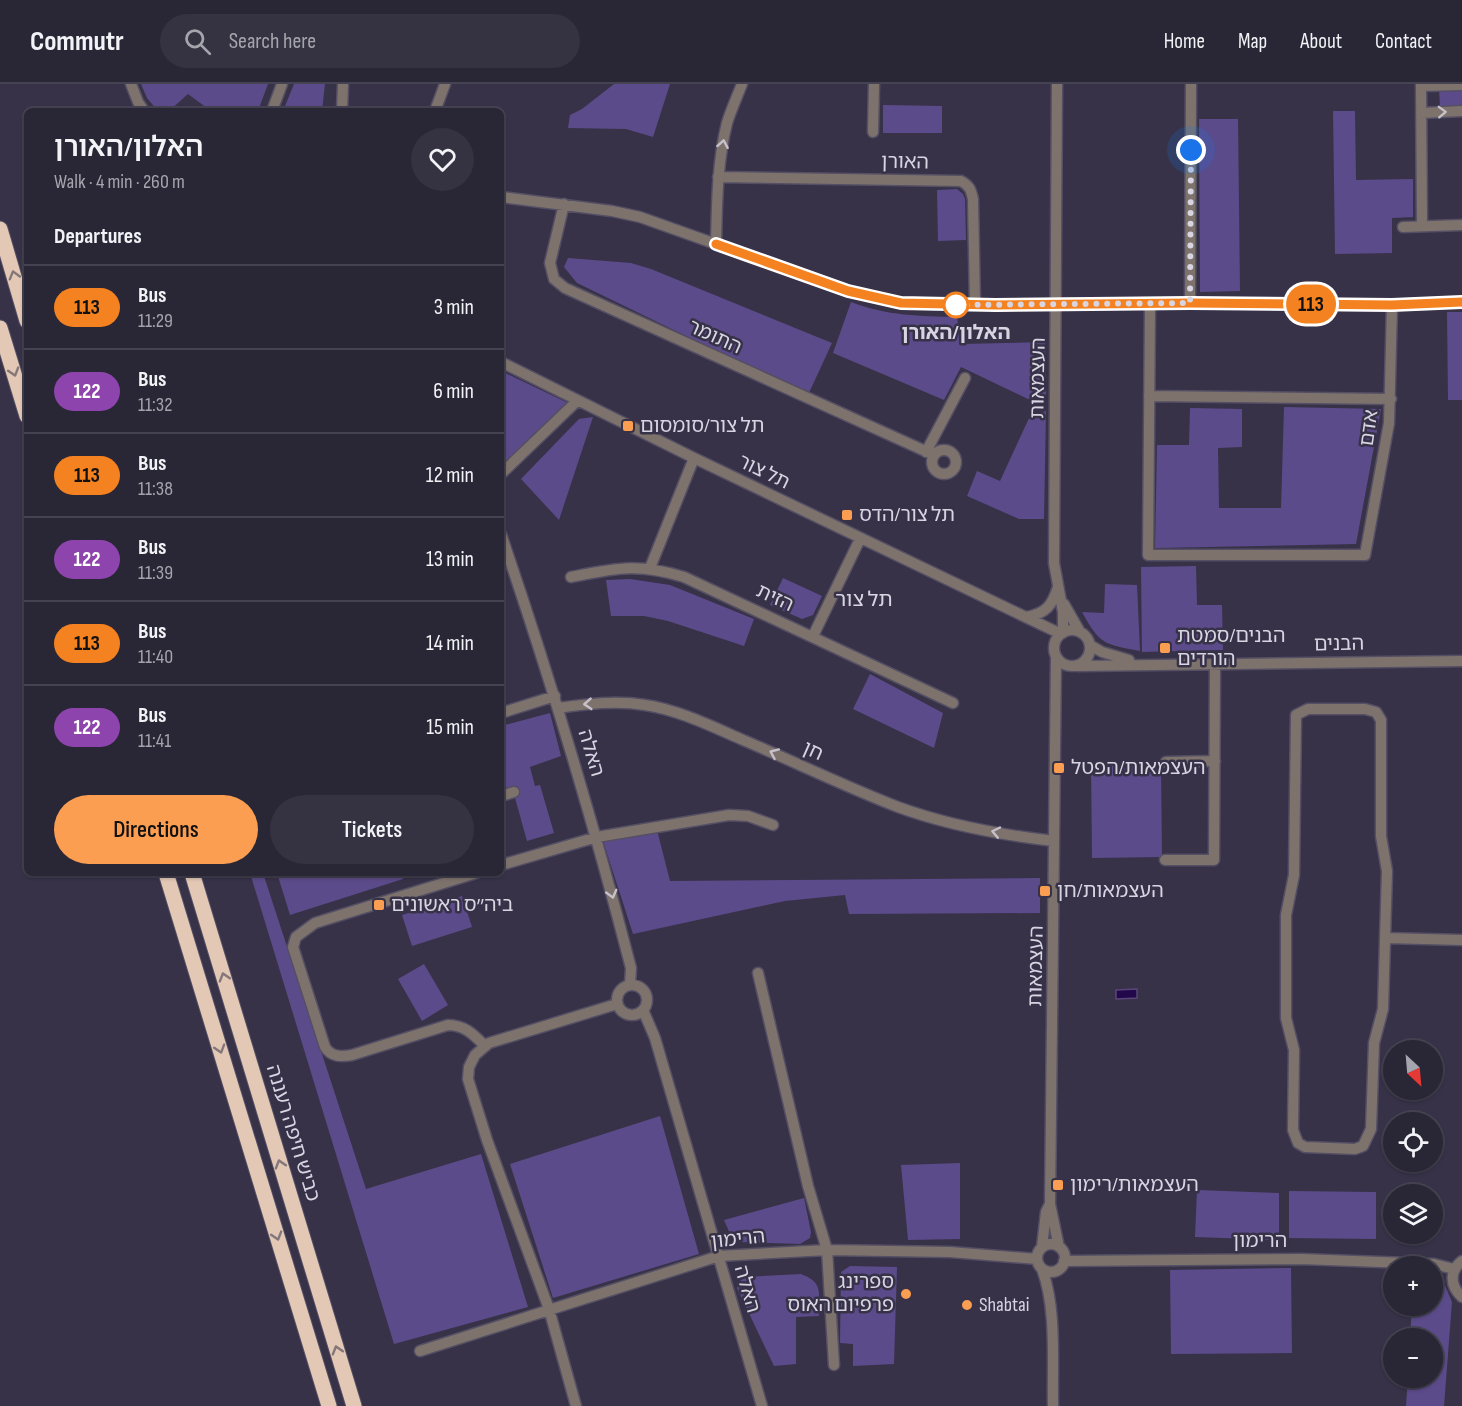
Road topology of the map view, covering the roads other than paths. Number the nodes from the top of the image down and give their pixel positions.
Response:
1 (131, 84) edge
2 (282, 84) edge
3 (343, 84) edge
4 (445, 84) edge
5 (742, 84) edge
6 (874, 84) edge
7 (1057, 84) edge
8 (1191, 84) edge
9 (1421, 85) edge
10 (1462, 85) edge
11 (142, 108) edge
12 (273, 108) edge
13 (342, 108) edge
14 (436, 108) edge
15 (1462, 111) edge
16 (1421, 113) junction
17 (873, 132) dead end
18 (718, 177) junction
19 (504, 197) edge
20 (564, 204) junction
21 (1462, 225) edge
22 (1422, 226) junction
23 (1403, 227) dead end
24 (0, 230) edge
25 (716, 244) junction
26 (1462, 302) edge
27 (1190, 303) junction
28 (1150, 304) junction
29 (975, 305) junction
30 (1057, 305) junction
31 (1392, 305) junction
32 (24, 311) edge
33 (0, 328) edge
34 (504, 364) edge
35 (965, 378) dead end
36 (1149, 396) junction
37 (1390, 399) junction
38 (577, 401) junction
39 (24, 406) edge
40 (694, 458) junction
41 (504, 471) edge
42 (860, 539) junction
43 (504, 543) edge
44 (650, 568) junction
45 (571, 577) dead end
46 (1058, 587) junction
47 (1061, 599) junction
48 (1014, 610) junction
49 (1027, 617) junction
50 (1080, 632) junction
51 (1062, 633) junction
52 (813, 636) junction
53 (1090, 645) junction
54 (1055, 652) junction
55 (1462, 661) edge
56 (1215, 663) junction
57 (1143, 664) junction
58 (1074, 666) junction
59 (1055, 693) junction
60 (555, 696) junction
61 (953, 703) dead end
62 (558, 708) junction
63 (504, 711) edge
64 (1166, 762) dead end
65 (1215, 762) junction
66 (514, 792) dead end
67 (504, 795) edge
68 (774, 825) dead end
69 (597, 837) junction
70 (1054, 841) junction
71 (1165, 860) dead end
72 (504, 865) edge
73 (167, 876) edge
74 (193, 876) edge
75 (466, 876) edge
76 (1386, 938) junction
77 (1462, 940) edge
78 (759, 974) dead end
79 (630, 986) junction
80 (617, 1004) junction
81 (643, 1010) junction
82 (486, 1046) junction
83 (1050, 1204) junction
84 (1042, 1247) junction
85 (1059, 1248) junction
86 (827, 1250) junction
87 (718, 1256) junction
88 (1040, 1264) junction
89 (1062, 1265) junction
90 (1458, 1265) edge
91 (1462, 1297) edge
92 (549, 1309) junction
93 (1051, 1313) junction
94 (420, 1351) dead end
95 (834, 1365) dead end
96 (329, 1406) edge
97 (354, 1406) edge
98 (576, 1406) edge
99 (762, 1406) edge
100 (1053, 1406) edge

1 - 11 street
2 - 12 street
3 - 13 street
4 - 14 street
18 -> 5 street
6 - 17 street
7 - 30 street, העצמאות
8 - 27 street
9 - 10 street
9 - 16 street
16 -> 15 street
16 - 22 street
18 - 25 street
18 - 29 street, האורן
19 - 20 street
20 - 25 street
20 - 35 street, התומר
21 - 22 street
22 - 23 street
32 -> 24 highway
25 - 29 street
26 - 31 street
27 - 28 street
27 - 31 street
28 - 30 street
28 - 36 street
29 - 30 street
30 - 46 street, העצמאות
31 - 37 street, אדם
33 -> 39 highway
34 - 38 street, תל צור
36 - 37 street
36 - 37 street, אדם
38 - 40 street, תל צור
38 - 41 street
40 - 42 street, תל צור
40 - 44 street
42 - 48 street, תל צור
42 - 52 street
43 - 60 street, האלה
44 - 45 street, הזית
44 - 52 street, הזית
46 - 47 street, העצמאות
46 - 49 street
47 - 50 street, העצמאות
47 - 51 street, העצמאות
48 - 49 street, תל צור
48 - 54 street, תל צור
49 - 51 street, תל צור
50 - 51 street
50 - 53 street
51 - 54 street
52 - 61 street, הזית
53 - 57 street, הבנים
53 - 58 street
54 - 58 street
54 - 59 street, העצמאות
55 - 56 street, הבנים
56 - 57 street, הבנים
56 - 65 street
57 - 58 street, הבנים
58 - 59 street, העצמאות
59 - 70 street, העצמאות
60 - 62 street, האלה
60 - 63 street
62 - 69 street, האלה
70 -> 62 street, חן
64 - 65 street
65 - 71 street
66 - 67 street
68 - 69 street
69 - 72 street
69 -> 79 street, האלה
70 - 83 street, העצמאות
73 -> 96 highway
97 -> 74 highway, כביש חיפה רעננה
75 - 82 street
76 - 76 street
76 - 77 street
78 - 86 street
79 - 80 street
79 - 81 street
80 - 81 street
80 - 82 street
81 - 87 street, האלה
82 - 92 street
83 - 84 street, העצמאות
83 - 85 street, העצמאות
84 - 85 street
84 - 88 street
85 - 89 street
86 - 87 street, הרימון
86 - 88 street, הרימון
86 - 95 street
87 - 92 street, הרימון
87 - 99 street, האלה
88 - 89 street
88 - 93 street
89 - 90 street, הרימון
89 - 93 street
90 - 91 street
92 - 94 street, הרימון
92 - 98 street
93 - 100 street

